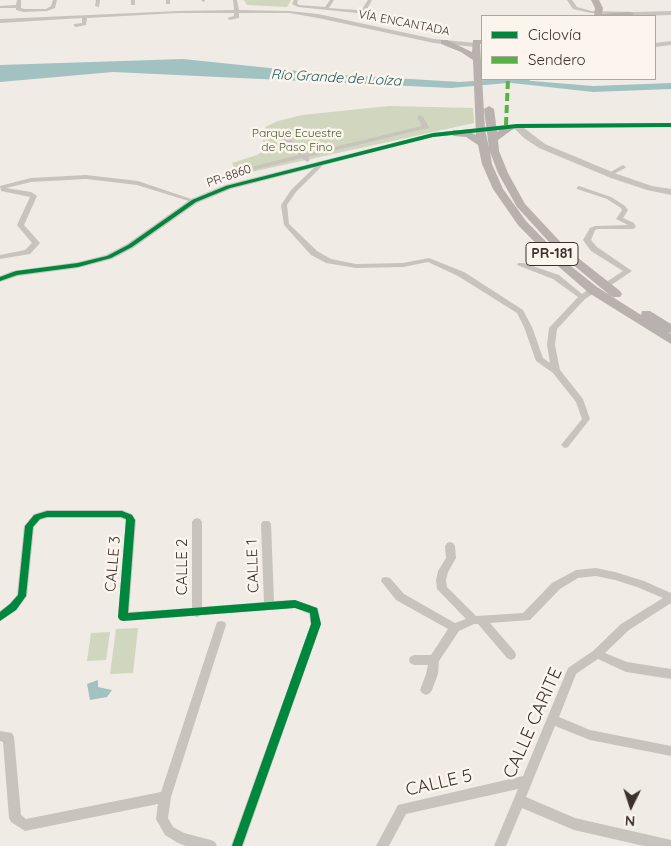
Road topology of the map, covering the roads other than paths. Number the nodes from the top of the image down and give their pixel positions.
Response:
1 (55, 0) edge
2 (235, 0) edge
3 (296, 0) edge
4 (332, 0) edge
5 (370, 0) edge
6 (564, 0) edge
7 (569, 0) edge
8 (587, 0) edge
9 (18, 3) edge
10 (0, 7) edge
11 (237, 9) junction
12 (326, 9) junction
13 (596, 11) edge
14 (671, 13) edge
15 (620, 14) joint
16 (630, 14) junction
17 (85, 17) junction
18 (230, 18) dead end
19 (0, 19) edge
20 (76, 25) dead end
21 (444, 42) junction
22 (479, 42) edge
23 (671, 43) edge
24 (656, 45) edge
25 (477, 60) junction
26 (486, 80) edge
27 (420, 117) dead end
28 (552, 125) junction
29 (671, 125) edge
30 (514, 126) junction
31 (486, 127) junction
32 (454, 132) junction
33 (283, 135) dead end
34 (531, 139) junction
35 (304, 157) junction
36 (316, 165) junction
37 (623, 167) dead end
38 (229, 174) dead end
39 (610, 174) junction
40 (579, 188) dead end
41 (0, 189) edge
42 (671, 192) edge
43 (194, 201) junction
44 (0, 257) edge
45 (521, 265) dead end
46 (0, 279) edge
47 (599, 288) junction
48 (582, 297) junction
49 (671, 337) edge
50 (556, 371) junction
51 (565, 446) dead end
52 (197, 522) dead end
53 (266, 524) dead end
54 (450, 546) dead end
55 (386, 581) dead end
56 (671, 598) edge
57 (270, 607) junction
58 (197, 613) junction
59 (0, 616) edge
60 (478, 621) junction
61 (221, 625) dead end
62 (455, 628) junction
63 (511, 654) dead end
64 (597, 654) junction
65 (414, 660) dead end
66 (434, 660) junction
67 (671, 674) edge
68 (426, 690) dead end
69 (552, 720) junction
70 (4, 736) edge
71 (671, 751) edge
72 (526, 781) junction
73 (166, 797) junction
74 (518, 800) junction
75 (211, 846) edge
76 (237, 846) edge
77 (382, 846) edge
78 (500, 846) edge
79 (671, 846) edge

1 - 9 street
2 - 11 street
3 - 12 street
4 - 12 street
5 - 12 street
6 - 7 street
7 - 13 street
8 - 13 main road
9 - 10 street
11 - 17 street, VÍA ENCANTADA
11 - 18 street
11 - 19 street, VÍA ENCANTADA
11 - 21 street, VÍA ENCANTADA
11 - 22 street, VÍA ENCANTADA
13 - 15 main road
13 - 16 main road
14 - 16 street
15 - 16 street
17 - 19 street, VÍA ENCANTADA
17 - 20 street
21 - 22 street, VÍA ENCANTADA
21 - 25 main road
22 - 25 main road, PR-181
23 - 24 street
25 - 31 main road, PR-181
26 - 31 main road, PR-181
27 - 35 street
28 - 29 street
28 - 30 street
28 - 34 street
30 - 31 main road
30 - 31 main road
30 - 34 street
31 - 32 street, PR-8860 / PR-8860
31 - 32 main road
31 - 47 main road, PR-181
32 - 36 street, PR-8860 / PR-8860
33 - 35 street
34 - 39 street
35 - 36 street
35 - 38 street
36 - 43 street, PR-8860 / PR-8860
36 - 50 street
37 - 39 street
39 - 42 street
40 - 47 street
41 - 43 street
41 - 44 street
43 - 46 street, PR-8860 / PR-8860
45 - 48 street
47 - 48 street
47 - 49 main road, PR-181
48 - 50 street
50 - 51 street
52 - 58 street, CALLE 2
53 - 57 street, CALLE 1
54 - 60 street
55 - 62 street
56 - 60 street
56 - 64 street, CALLE CARITE
57 - 58 street, CALLE 3
57 - 76 street, CALLE 3
58 - 59 street, CALLE 3
60 - 62 street
60 - 63 street
61 - 73 street
62 - 66 street
64 - 67 street
64 - 69 street, CALLE CARITE
65 - 66 street
66 - 68 street
69 - 71 street
69 - 72 street, CALLE CARITE
70 - 73 street
72 - 74 street, CALLE CARITE
72 - 77 street, CALLE 5
73 - 75 street
74 - 78 street, CALLE CARITE
74 - 79 street

